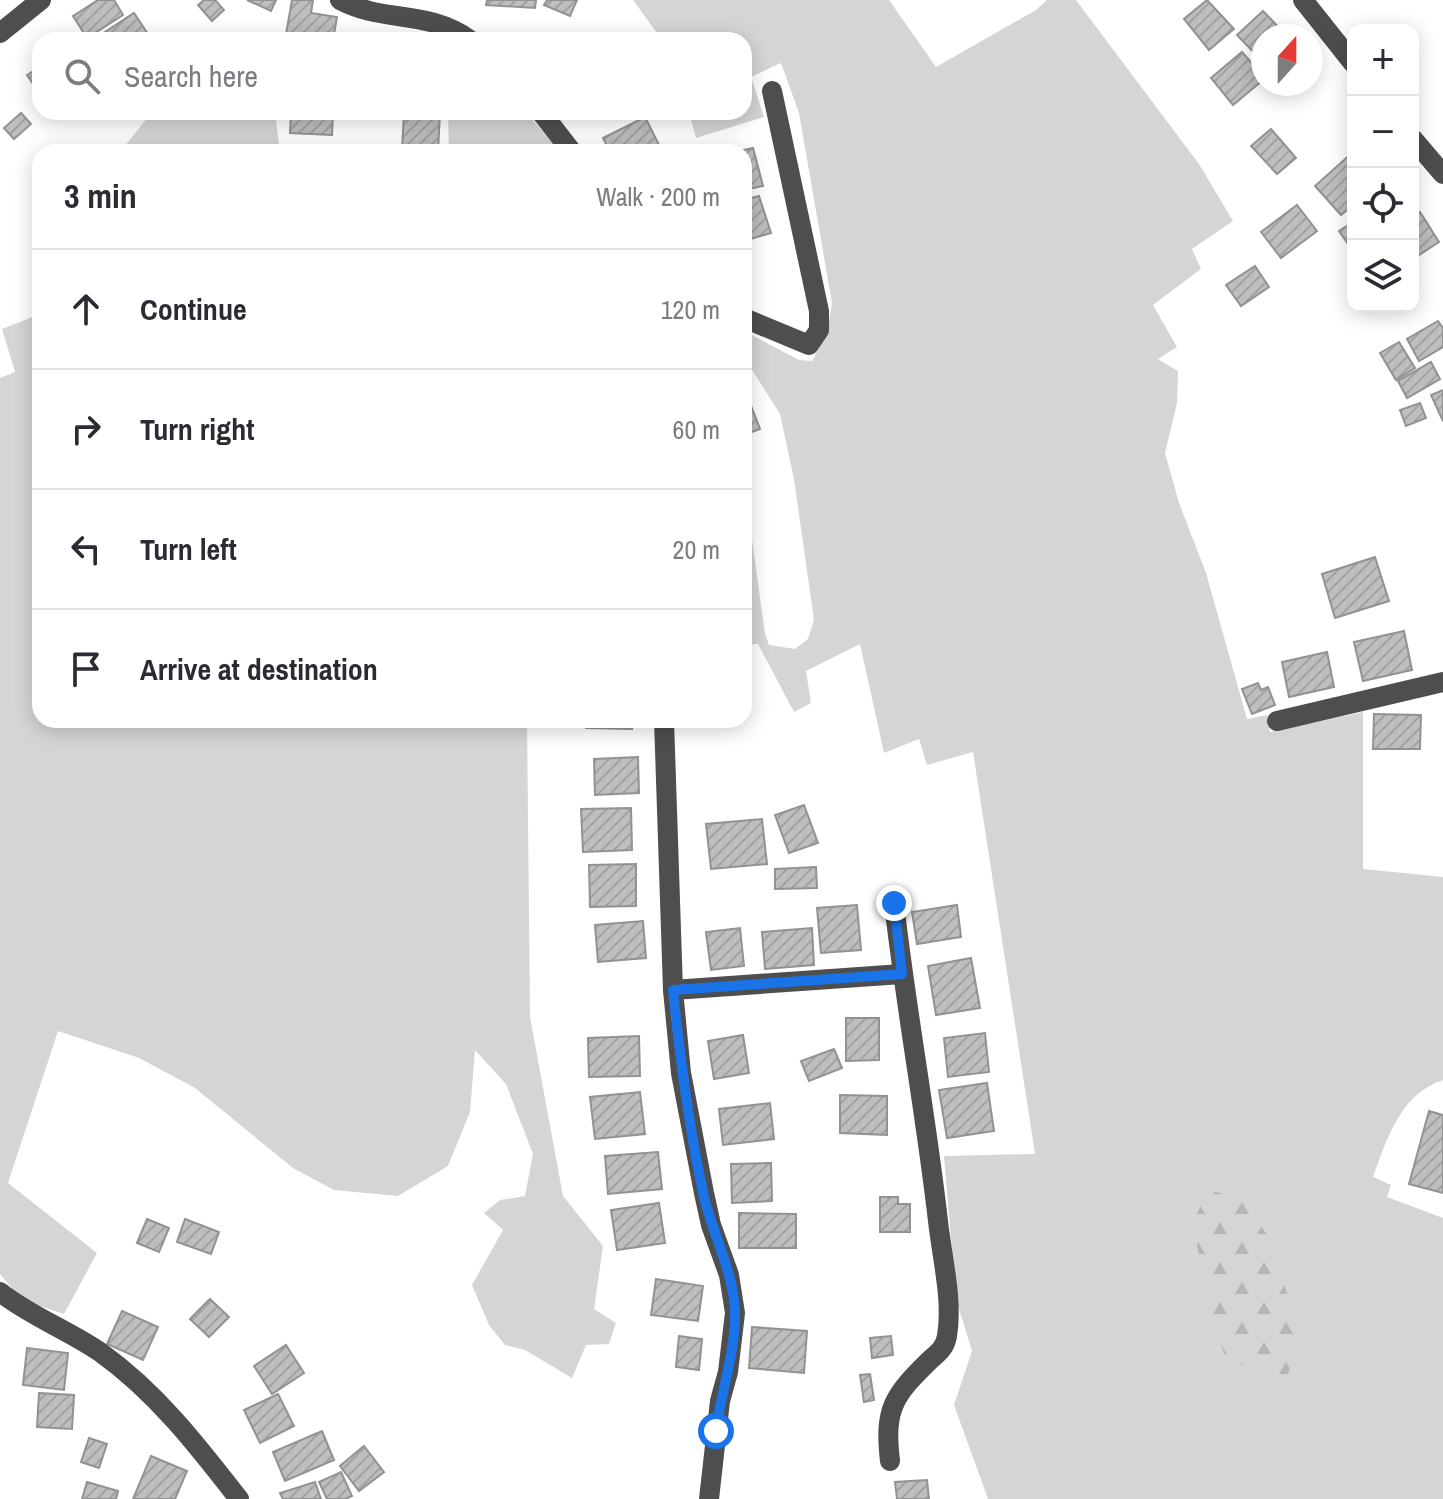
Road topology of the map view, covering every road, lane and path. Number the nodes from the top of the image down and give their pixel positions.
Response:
1 (41, 0) edge
2 (340, 0) edge
3 (1303, 0) edge
4 (454, 32) edge
5 (0, 33) edge
6 (1347, 55) edge
7 (772, 91) dead end
8 (547, 120) edge
9 (566, 144) edge
10 (1419, 146) edge
11 (1443, 174) edge
12 (752, 321) edge
13 (1443, 682) edge
14 (1277, 721) dead end
15 (664, 728) edge
16 (894, 903) dead end
17 (902, 974) junction
18 (673, 990) junction
19 (0, 1292) edge
20 (890, 1461) dead end
21 (239, 1499) edge
22 (709, 1499) edge

1 - 5 street
2 - 4 street
3 - 6 street
7 - 12 street
8 - 9 street
10 - 11 street
13 - 14 street
15 - 18 street
16 - 17 street
17 - 18 street
17 - 20 street
18 - 22 street
19 - 21 street

